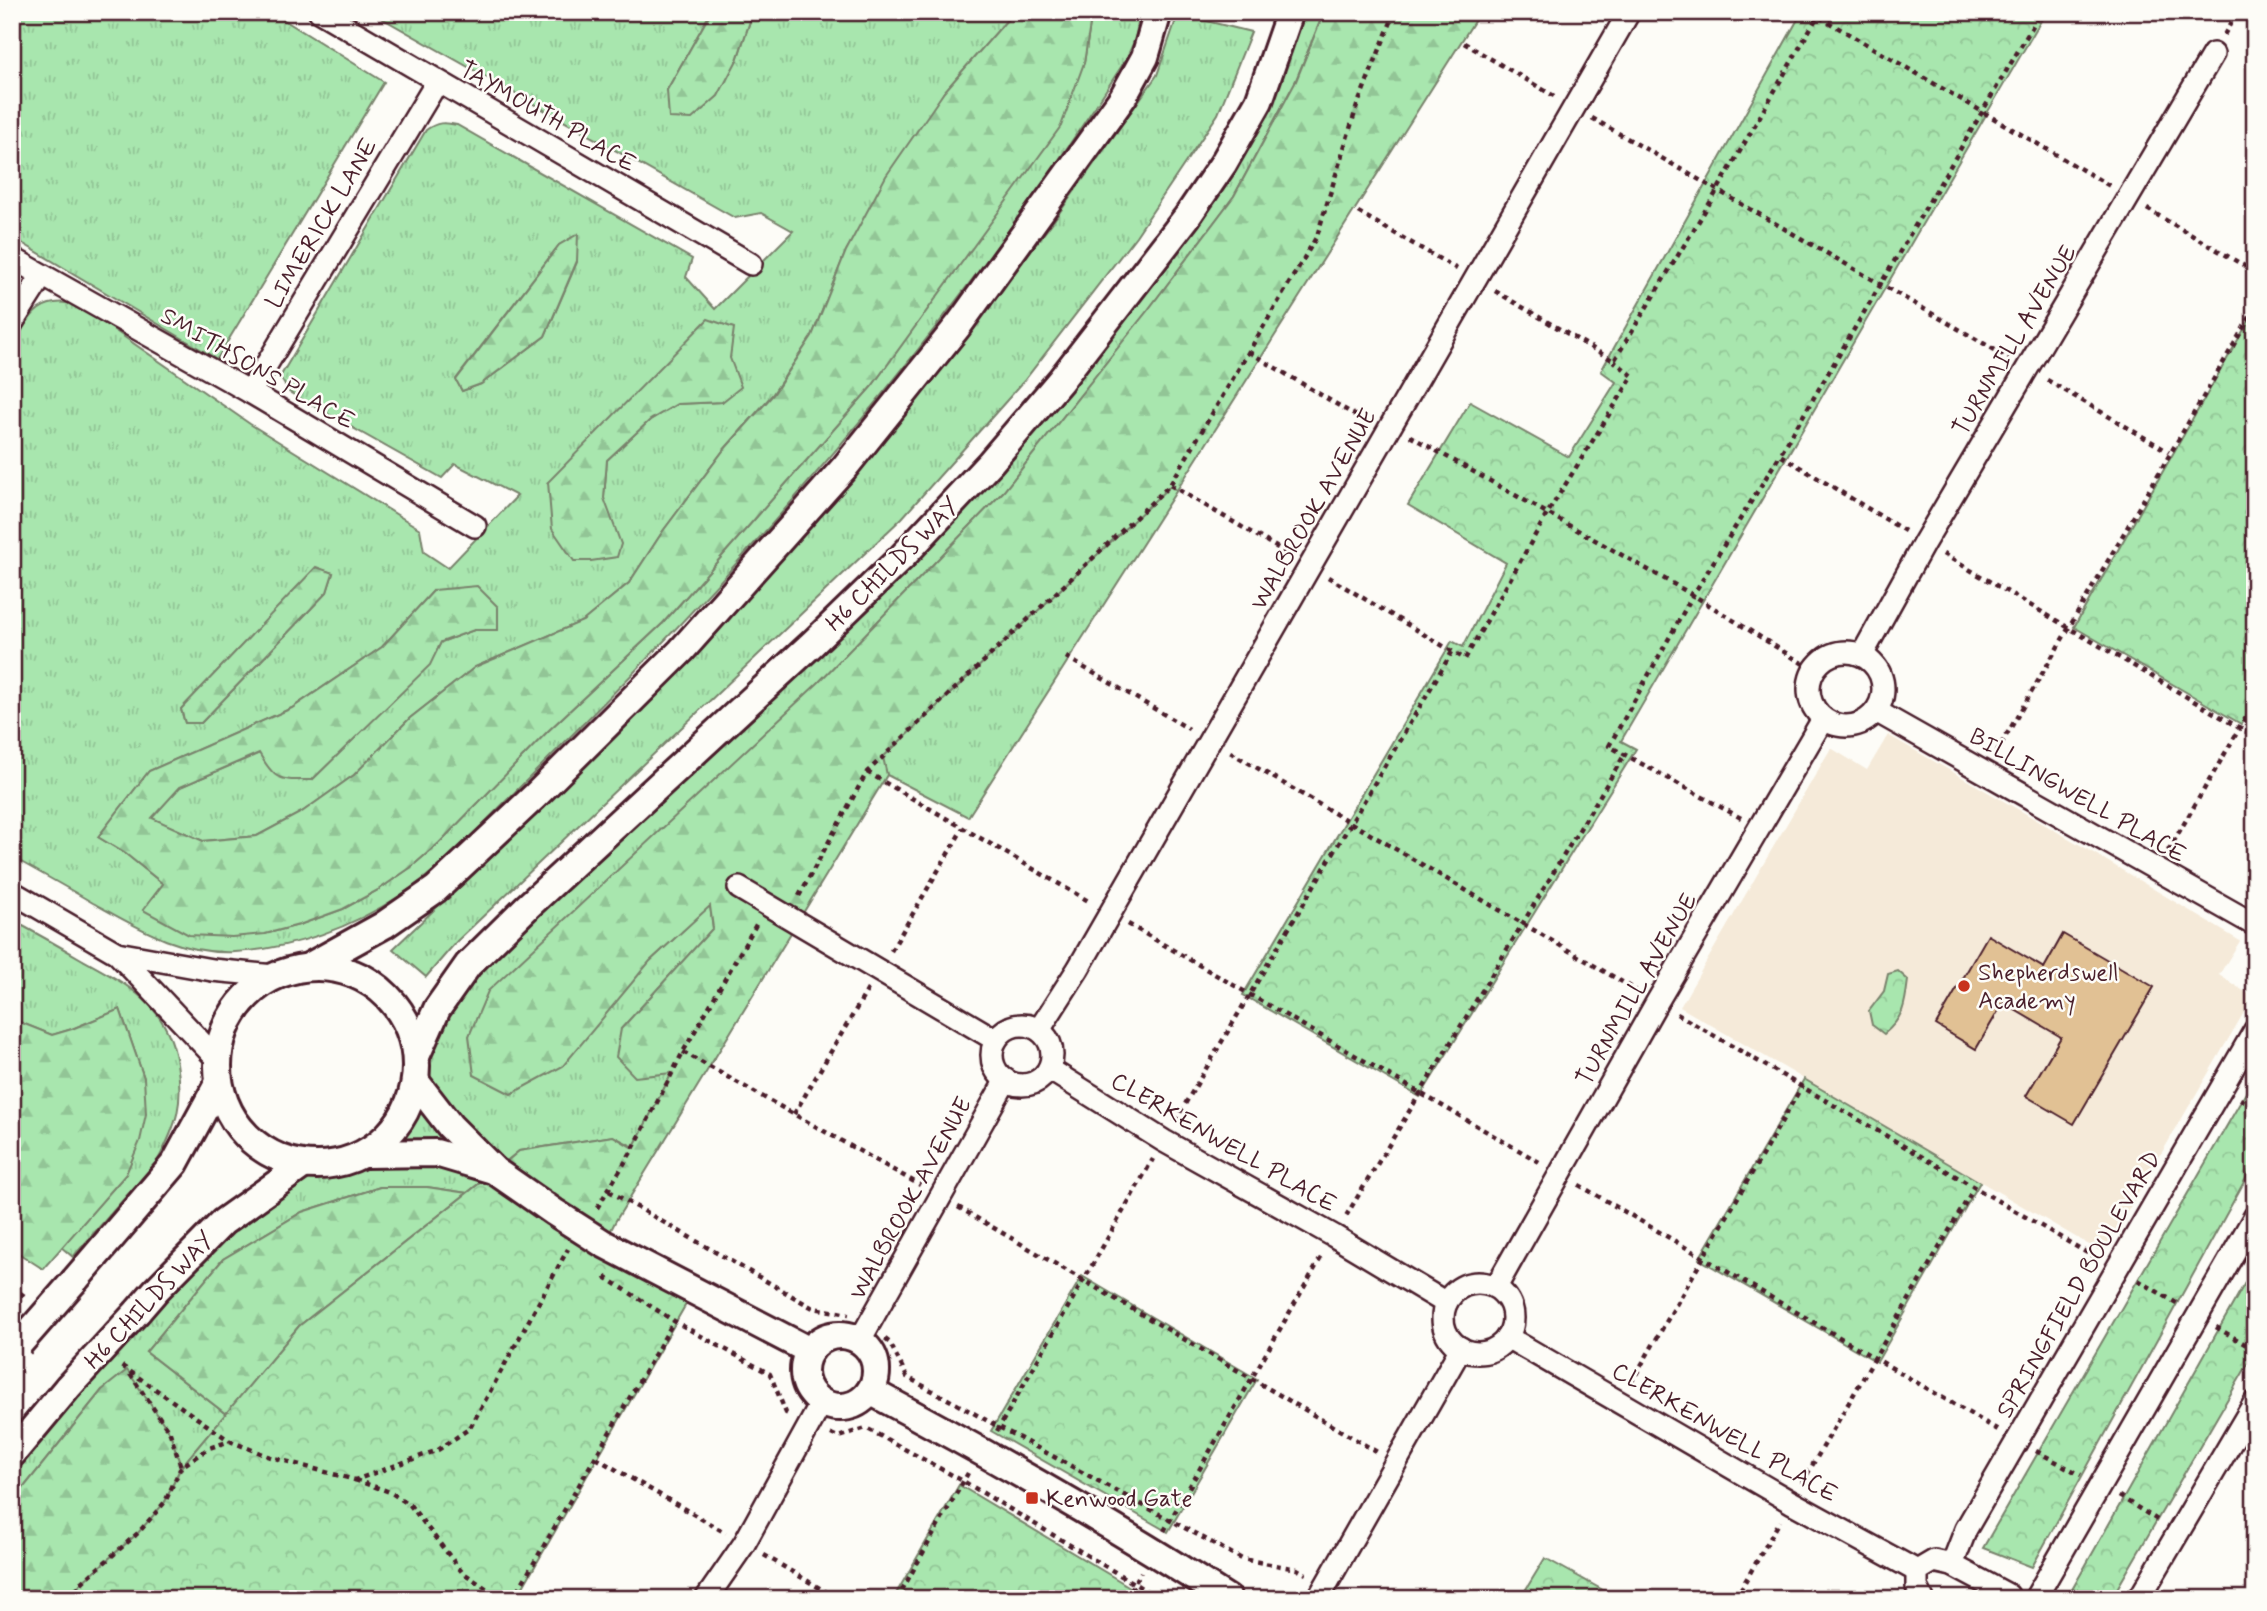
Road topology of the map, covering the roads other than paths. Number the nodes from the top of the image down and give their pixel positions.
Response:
1 (1158, 12) edge
2 (1290, 12) edge
3 (1629, 12) edge
4 (327, 14) edge
5 (2213, 54) dead end
6 (437, 82) junction
7 (12, 258) edge
8 (751, 264) dead end
9 (42, 276) junction
10 (12, 323) edge
11 (250, 392) junction
12 (475, 526) dead end
13 (1862, 655) junction
14 (1876, 711) junction
15 (1823, 719) junction
16 (739, 888) dead end
17 (12, 891) edge
18 (2255, 925) edge
19 (117, 953) junction
20 (310, 966) junction
21 (274, 976) junction
22 (1039, 1030) junction
23 (2255, 1030) edge
24 (996, 1040) junction
25 (416, 1054) junction
26 (1049, 1069) junction
27 (218, 1071) junction
28 (1006, 1080) junction
29 (416, 1082) junction
30 (365, 1154) junction
31 (303, 1166) junction
32 (495, 1171) junction
33 (2255, 1216) edge
34 (1496, 1287) junction
35 (1446, 1303) junction
36 (865, 1333) junction
37 (1507, 1337) junction
38 (1461, 1348) junction
39 (16, 1349) edge
40 (810, 1351) junction
41 (870, 1391) junction
42 (2255, 1402) edge
43 (815, 1413) junction
44 (12, 1454) edge
45 (1952, 1565) junction
46 (1917, 1571) junction
47 (1321, 1591) edge
48 (2011, 1598) edge
49 (706, 1599) edge
50 (1228, 1599) edge
51 (1923, 1599) edge
52 (2035, 1599) edge
53 (2139, 1599) edge

1 - 20 street
2 - 25 street, H6 CHILDS WAY
3 - 22 street, WALBROOK AVENUE
4 - 6 street, TAYMOUTH PLACE
5 - 13 street, TURNMILL AVENUE
6 - 8 street, TAYMOUTH PLACE
6 - 11 street, LIMERICK LANE
7 - 9 street, SMITHSONS PLACE
9 - 10 street
9 - 11 street, SMITHSONS PLACE
11 - 12 street, SMITHSONS PLACE
13 - 14 street
13 - 15 street
14 - 15 street
14 - 18 street, BILLINGWELL PLACE
15 - 34 street, TURNMILL AVENUE
16 - 24 street
17 - 19 street
19 - 21 street
19 - 27 street
20 - 21 street
20 - 25 street
21 - 27 street
22 - 24 street
22 - 26 street
23 - 45 street, SPRINGFIELD BOULEVARD
24 - 28 street
25 - 29 street
26 - 28 street
26 - 35 street, CLERKENWELL PLACE
27 - 31 street
27 - 39 street, bridge
28 - 36 street, WALBROOK AVENUE
29 - 30 street
29 - 32 street
30 - 31 street
30 - 32 street
31 - 44 street, H6 CHILDS WAY, bridge
32 - 40 street
33 - 52 street
34 - 35 street
34 - 37 street
35 - 38 street
36 - 40 street
36 - 41 street
37 - 38 street
37 - 46 street, CLERKENWELL PLACE
38 - 47 street
40 - 43 street
41 - 43 street
41 - 50 street
42 - 53 street
43 - 49 street
45 - 46 street
45 - 48 street
46 - 51 street

